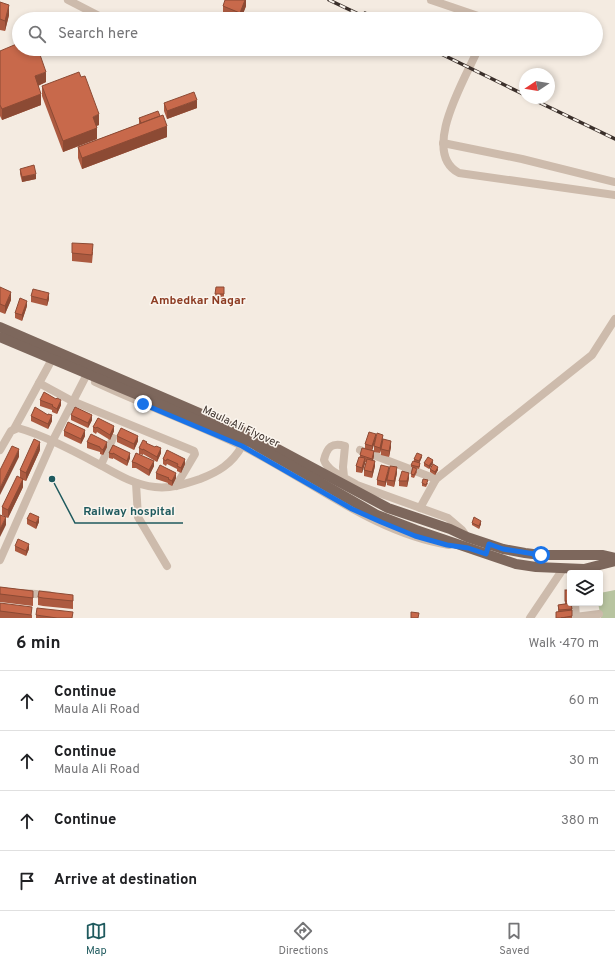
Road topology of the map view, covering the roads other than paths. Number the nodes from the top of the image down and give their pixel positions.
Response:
1 (68, 0) edge
2 (432, 0) edge
3 (91, 12) edge
4 (467, 12) edge
5 (475, 56) edge
6 (443, 144) junction
7 (615, 182) edge
8 (615, 195) edge
9 (615, 319) edge
10 (0, 327) edge
11 (0, 337) edge
12 (0, 342) edge
13 (50, 363) junction
14 (86, 378) junction
15 (39, 383) junction
16 (72, 401) junction
17 (14, 429) junction
18 (113, 438) dead end
19 (52, 442) junction
20 (242, 446) junction
21 (0, 450) edge
22 (360, 450) edge
23 (101, 465) junction
24 (344, 477) dead end
25 (436, 479) junction
26 (136, 483) junction
27 (176, 486) junction
28 (420, 508) junction
29 (467, 542) junction
30 (488, 549) junction
31 (541, 555) junction
32 (615, 558) edge
33 (0, 560) edge
34 (615, 561) edge
35 (167, 566) dead end
36 (540, 567) junction
37 (591, 570) edge
38 (565, 572) edge
39 (14, 592) edge
40 (58, 596) edge
41 (575, 606) edge
42 (599, 614) dead end
43 (576, 617) edge
44 (530, 618) edge

1 - 3 street
2 - 4 street
5 - 6 street
6 - 7 street
6 - 8 street
9 - 25 street
10 - 29 main road, Maula Ali Flyover
11 - 29 main road, Maula Ali Flyover
12 - 13 street
13 - 14 street
13 - 15 street
14 - 16 street
14 - 20 street
15 - 16 street
15 - 17 street
16 - 19 street
16 - 27 street
17 - 19 street
17 - 21 street
18 - 23 street
19 - 23 street
19 - 33 street
20 - 27 street
20 - 29 street
22 - 25 street
23 - 26 street
24 - 28 street
25 - 28 street
26 - 27 street
26 - 35 street
28 - 29 street
29 - 30 main road
30 - 31 main road
30 - 36 main road
31 - 32 main road
31 - 36 main road
34 - 37 main road
36 - 38 main road
38 - 44 street
39 - 40 street
41 - 43 street
42 - 43 street

